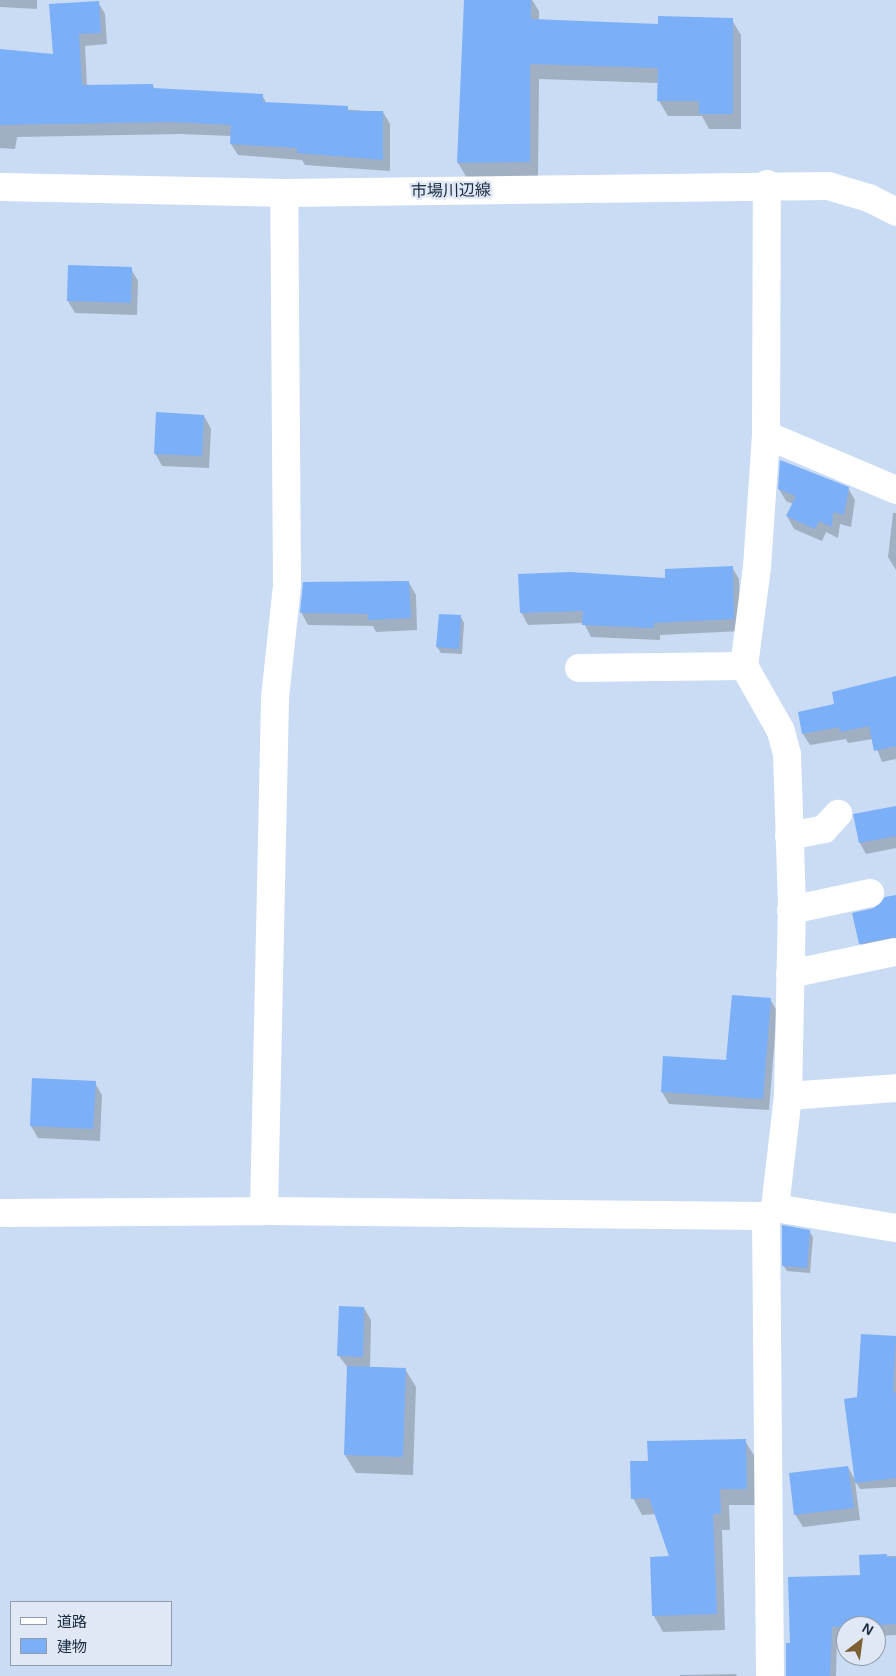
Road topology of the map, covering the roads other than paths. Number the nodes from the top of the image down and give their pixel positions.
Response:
1 (767, 184) junction
2 (0, 187) edge
3 (284, 193) junction
4 (896, 212) edge
5 (766, 435) junction
6 (896, 490) edge
7 (744, 666) junction
8 (579, 668) dead end
9 (838, 814) dead end
10 (789, 836) junction
11 (870, 893) dead end
12 (791, 910) junction
13 (894, 952) dead end
14 (790, 974) junction
15 (896, 1088) edge
16 (788, 1096) junction
17 (264, 1211) junction
18 (770, 1212) junction
19 (0, 1213) edge
20 (896, 1228) edge
21 (770, 1676) edge

1 - 3 street, 市場川辺線
1 - 4 street, 市場川辺線
1 - 5 street
2 - 3 street, 市場川辺線
3 - 17 street
5 - 6 street
5 - 7 street
7 - 8 street
7 - 10 street
9 - 10 street
10 - 12 street
11 - 12 street
12 - 14 street
13 - 14 street
14 - 16 street
15 - 16 street
16 - 18 street
17 - 18 street
17 - 19 street
18 - 20 street
18 - 21 street

